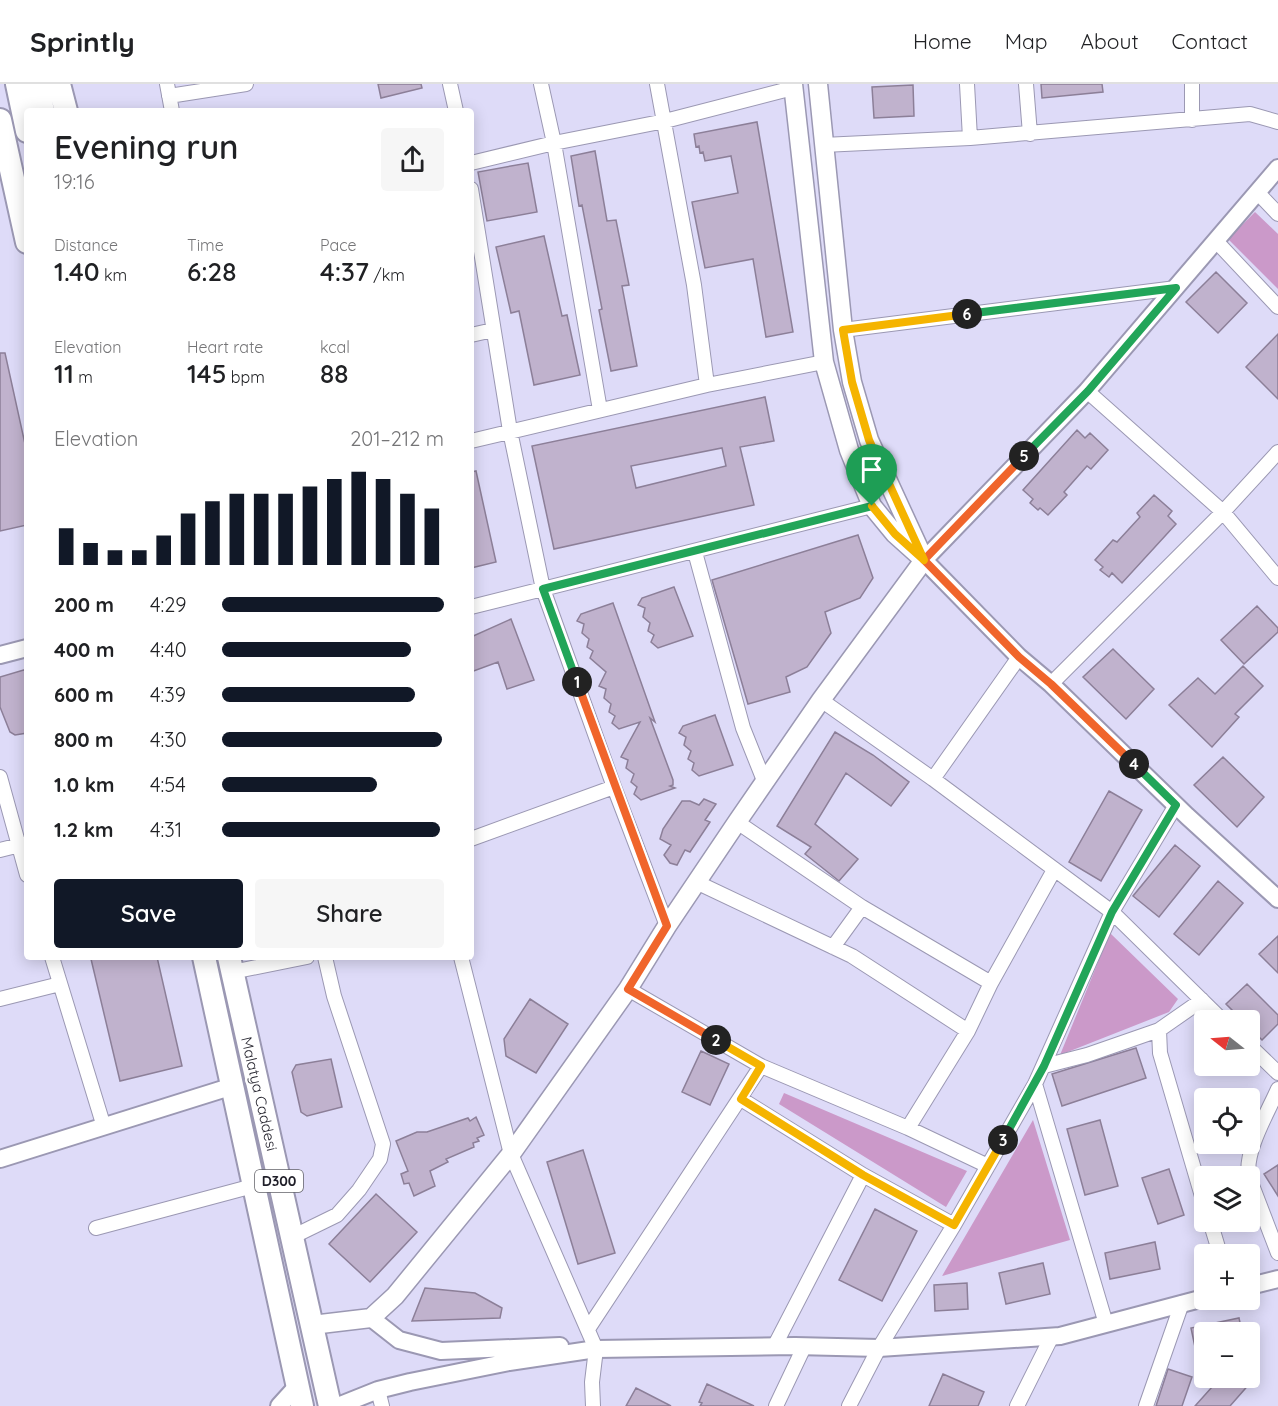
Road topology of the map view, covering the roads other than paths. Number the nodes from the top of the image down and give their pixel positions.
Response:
1 (16, 84) edge
2 (37, 84) edge
3 (59, 84) edge
4 (246, 84) edge
5 (450, 84) edge
6 (541, 84) edge
7 (657, 84) edge
8 (818, 84) edge
9 (967, 84) edge
10 (1026, 84) edge
11 (1192, 84) edge
12 (793, 86) edge
13 (168, 90) edge
14 (42, 108) edge
15 (65, 108) edge
16 (171, 108) edge
17 (455, 108) edge
18 (24, 118) edge
19 (0, 120) edge
20 (1192, 120) junction
21 (665, 121) junction
22 (1278, 122) edge
23 (1030, 134) junction
24 (970, 138) junction
25 (554, 143) junction
26 (823, 145) junction
27 (474, 162) edge
28 (1278, 168) edge
29 (1257, 192) junction
30 (474, 208) edge
31 (1278, 214) edge
32 (24, 228) edge
33 (1216, 241) junction
34 (1176, 288) junction
35 (1278, 307) edge
36 (493, 330) junction
37 (843, 330) junction
38 (474, 334) edge
39 (824, 362) junction
40 (707, 385) junction
41 (1088, 391) junction
42 (600, 410) junction
43 (510, 430) junction
44 (474, 440) edge
45 (1278, 452) edge
46 (872, 506) junction
47 (1223, 512) junction
48 (694, 552) junction
49 (924, 560) junction
50 (1278, 578) edge
51 (543, 589) junction
52 (474, 606) edge
53 (24, 649) edge
54 (0, 655) edge
55 (1019, 657) junction
56 (1051, 684) junction
57 (821, 700) junction
58 (0, 777) edge
59 (933, 779) junction
60 (765, 783) junction
61 (614, 787) junction
62 (1176, 805) junction
63 (736, 822) junction
64 (474, 838) edge
65 (22, 844) edge
66 (0, 850) edge
67 (1053, 870) junction
68 (696, 882) junction
69 (1276, 893) edge
70 (862, 907) junction
71 (1112, 912) junction
72 (667, 926) junction
73 (833, 947) junction
74 (53, 960) edge
75 (205, 960) edge
76 (274, 960) edge
77 (326, 960) edge
78 (462, 960) edge
79 (230, 964) edge
80 (991, 983) junction
81 (60, 984) junction
82 (628, 989) junction
83 (0, 999) edge
84 (1202, 1000) junction
85 (1212, 1010) edge
86 (1159, 1030) junction
87 (968, 1031) junction
88 (1260, 1056) edge
89 (761, 1066) junction
90 (1044, 1066) junction
91 (1278, 1073) edge
92 (1035, 1084) junction
93 (233, 1086) junction
94 (1278, 1089) edge
95 (741, 1099) junction
96 (104, 1127) junction
97 (908, 1128) junction
98 (511, 1154) junction
99 (0, 1159) edge
100 (988, 1166) junction
101 (1196, 1166) edge
102 (1248, 1166) edge
103 (863, 1175) junction
104 (254, 1186) junction
105 (1260, 1210) edge
106 (954, 1225) junction
107 (96, 1228) dead end
108 (292, 1237) junction
109 (1278, 1253) edge
110 (1278, 1279) edge
111 (1260, 1284) edge
112 (1194, 1301) edge
113 (1182, 1304) junction
114 (370, 1318) junction
115 (1107, 1324) junction
116 (312, 1325) junction
117 (588, 1329) junction
118 (1052, 1336) junction
119 (774, 1347) junction
120 (804, 1347) junction
121 (879, 1348) junction
122 (596, 1349) junction
123 (300, 1395) edge
124 (380, 1398) edge
125 (279, 1406) edge
126 (330, 1406) edge
127 (338, 1406) edge
128 (593, 1406) edge
129 (776, 1406) edge
130 (849, 1406) edge
131 (1017, 1406) edge
132 (1146, 1406) edge

1 - 18 highway
2 - 14 highway
3 - 15 highway
4 - 13 street
5 - 17 street
6 - 25 street
7 - 21 street
8 - 26 main road
9 - 24 street
10 - 23 street
11 - 20 street
12 - 21 street
12 - 39 main road
13 - 16 street
19 - 32 highway
20 - 22 street
20 - 23 street
21 - 25 street
21 - 40 street
23 - 24 street
24 - 26 street
25 - 27 street
25 - 42 street
26 - 37 main road
28 - 29 street
29 - 31 street
29 - 33 street
30 - 36 street
33 - 34 street
33 - 35 street
34 - 37 street
34 - 41 street
36 - 38 street
36 - 43 street
37 - 49 main road
39 - 40 street
39 - 46 main road
40 - 42 street
41 - 47 street
41 - 49 street
42 - 43 street
43 - 44 street
43 - 51 street
45 - 47 street
46 - 48 street
46 - 49 main road
47 - 50 street
47 - 56 street
48 - 51 street
48 - 60 street
49 - 55 street
49 - 57 main road
51 - 52 street
51 - 61 street
53 - 54 street
55 - 56 street
55 - 59 street
56 - 62 street
57 - 59 street
57 - 60 main road
58 - 65 street
59 - 67 street
60 - 63 main road
61 - 64 street
61 - 72 street
62 - 69 street
62 - 71 street
63 - 68 main road
63 - 70 street
65 - 66 street
67 - 71 street
67 - 80 street
68 - 72 main road
68 - 73 street
70 - 73 street
70 - 80 street
71 - 84 street
71 - 90 street
72 - 82 main road
73 - 87 street
74 - 81 street
75 - 93 highway, Malatya Caddesi / D300
76 - 79 street
77 - 108 street
78 - 98 street
79 - 108 highway, Malatya Caddesi / D300
80 - 87 street
81 - 83 street
81 - 96 street
82 - 89 street
82 - 98 main road
84 - 85 street
84 - 86 street
86 - 90 street
86 - 101 street
87 - 97 street
88 - 91 street
89 - 95 street
89 - 97 street
90 - 92 street
92 - 100 street
92 - 115 street
93 - 96 street
93 - 104 highway, Malatya Caddesi / D300
94 - 102 street
95 - 103 street
95 - 117 street
96 - 99 street
97 - 100 street
98 - 114 main road
98 - 117 street
100 - 106 street
103 - 106 street
103 - 119 street
104 - 107 street
104 - 123 highway, Malatya Caddesi / D300
105 - 109 street
106 - 121 street
108 - 116 highway, Malatya Caddesi / D300
110 - 111 street
112 - 113 street
113 - 115 street
113 - 132 street
114 - 116 main road
114 - 122 street
115 - 118 street
116 - 126 highway, Malatya Caddesi / D300
117 - 122 street
118 - 121 street
118 - 131 street
119 - 120 street
119 - 122 street
120 - 121 street
120 - 129 street
121 - 130 street
122 - 124 street
122 - 128 street
123 - 125 street
124 - 127 street

